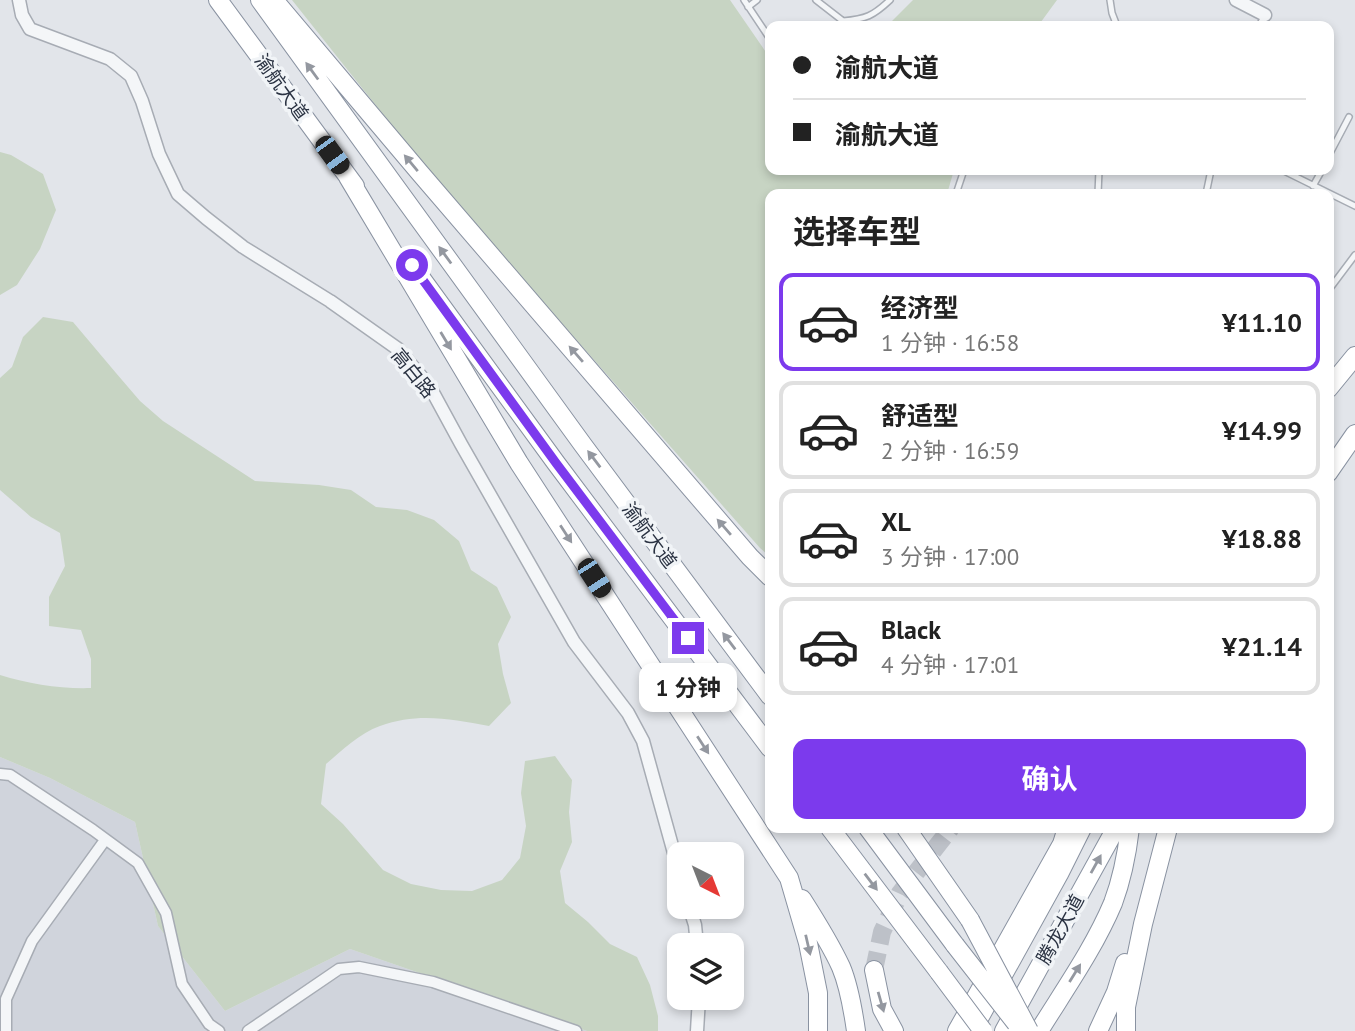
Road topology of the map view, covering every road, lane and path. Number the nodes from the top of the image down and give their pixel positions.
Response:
1 (19, 0) edge
2 (218, 0) edge
3 (260, 0) edge
4 (274, 0) edge
5 (744, 0) edge
6 (757, 0) edge
7 (816, 0) edge
8 (890, 0) edge
9 (1111, 0) edge
10 (1236, 0) edge
11 (748, 6) junction
12 (1262, 20) edge
13 (1115, 21) edge
14 (765, 32) edge
15 (1349, 117) dead end
16 (1334, 146) edge
17 (1292, 175) edge
18 (1319, 175) edge
19 (348, 177) junction
20 (1313, 186) junction
21 (1319, 189) edge
22 (1334, 196) edge
23 (1355, 206) edge
24 (1355, 255) edge
25 (1334, 283) edge
26 (1355, 356) edge
27 (1334, 380) edge
28 (1355, 434) edge
29 (1334, 464) edge
30 (765, 572) edge
31 (765, 689) edge
32 (765, 741) edge
33 (0, 774) edge
34 (834, 833) edge
35 (872, 833) edge
36 (909, 833) edge
37 (1065, 833) edge
38 (1080, 833) edge
39 (1113, 833) edge
40 (1129, 833) edge
41 (1166, 834) edge
42 (105, 840) junction
43 (671, 842) edge
44 (789, 878) junction
45 (874, 970) tunnel mouth
46 (698, 1010) edge
47 (6, 1031) edge
48 (219, 1031) edge
49 (248, 1031) edge
50 (576, 1031) edge
51 (697, 1031) edge
52 (818, 1031) edge
53 (856, 1031) edge
54 (894, 1031) edge
55 (957, 1031) edge
56 (972, 1031) edge
57 (983, 1031) edge
58 (1004, 1031) edge
59 (1022, 1031) edge
60 (1030, 1031) edge
61 (1039, 1031) edge
62 (1098, 1031) edge
63 (1126, 1031) edge

1 - 43 street, 高白路
2 - 19 highway, 渝航大道
31 -> 3 highway, 渝航大道
30 -> 4 highway
5 - 11 lane
6 - 11 lane
7 - 8 lane
9 - 13 lane
10 - 12 street
11 - 14 lane
15 - 16 lane
17 - 20 lane
18 - 20 lane
19 - 32 highway, 渝航大道
19 -> 44 highway
20 - 21 lane
22 - 23 lane
24 - 25 lane
26 - 27 highway
28 - 29 highway
33 - 42 street
34 -> 57 highway, bridge
35 - 59 highway, bridge
36 - 60 highway, bridge
37 - 55 highway
38 - 56 highway, 腾龙大道
58 -> 39 highway, 腾龙大道
61 -> 40 highway
41 - 62 highway
41 - 63 highway
42 - 47 street
42 - 48 street
44 -> 52 highway
44 - 53 highway
45 -> 54 highway
46 - 51 street
49 - 50 street

